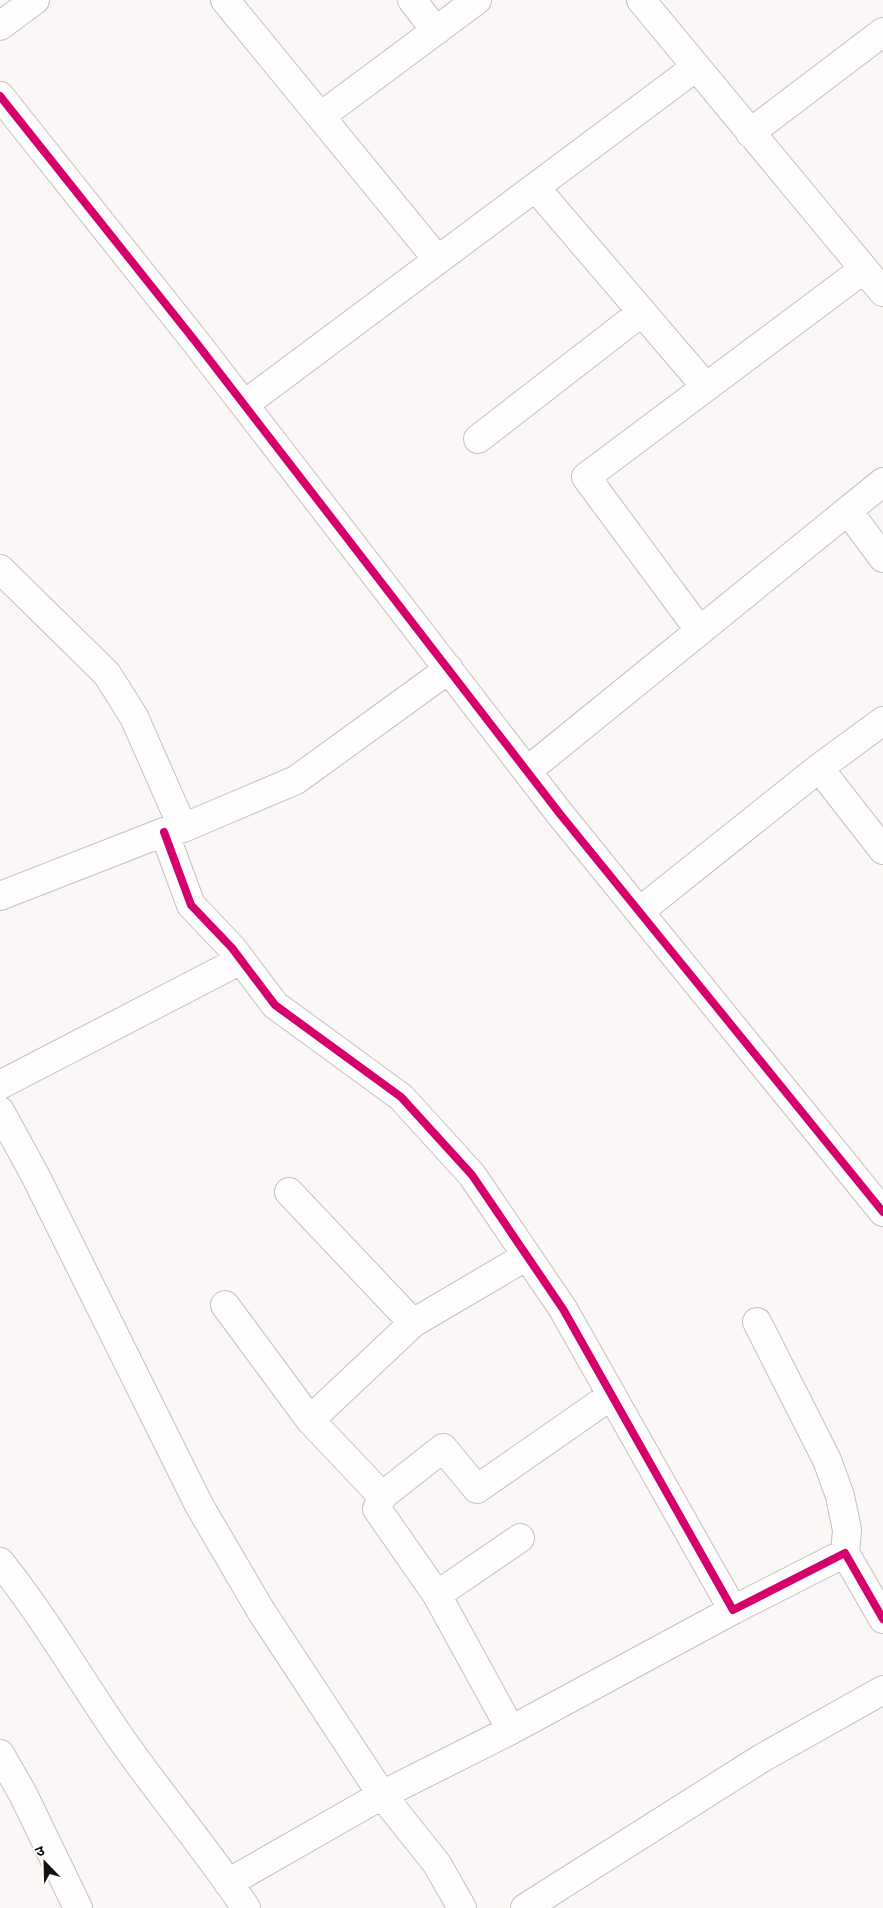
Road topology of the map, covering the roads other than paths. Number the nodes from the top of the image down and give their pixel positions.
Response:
1 (35, 0) edge
2 (225, 0) edge
3 (412, 0) edge
4 (477, 0) edge
5 (640, 0) edge
6 (0, 26) edge
7 (436, 31) junction
8 (883, 32) edge
9 (696, 67) junction
10 (0, 96) edge
11 (321, 116) junction
12 (750, 133) junction
13 (535, 187) junction
14 (438, 260) junction
15 (864, 269) junction
16 (883, 292) edge
17 (642, 312) junction
18 (706, 387) junction
19 (245, 404) junction
20 (478, 440) dead end
21 (883, 482) edge
22 (848, 511) junction
23 (883, 558) edge
24 (0, 569) edge
25 (700, 631) junction
26 (449, 669) junction
27 (883, 721) edge
28 (819, 768) junction
29 (527, 771) junction
30 (173, 830) junction
31 (883, 850) edge
32 (0, 896) edge
33 (640, 912) junction
34 (241, 960) junction
35 (0, 1085) edge
36 (0, 1110) edge
37 (289, 1192) dead end
38 (883, 1212) edge
39 (527, 1256) junction
40 (225, 1305) dead end
41 (757, 1322) dead end
42 (413, 1323) junction
43 (612, 1395) junction
44 (310, 1420) junction
45 (382, 1496) junction
46 (520, 1538) dead end
47 (845, 1553) junction
48 (0, 1562) edge
49 (437, 1595) junction
50 (733, 1610) junction
51 (883, 1619) edge
52 (883, 1690) edge
53 (511, 1730) junction
54 (0, 1754) edge
55 (382, 1794) junction
56 (228, 1882) junction
57 (78, 1908) edge
58 (246, 1908) edge
59 (462, 1908) edge
60 (525, 1908) edge

1 - 6 street
2 - 11 street
3 - 7 street
4 - 7 street
5 - 9 street
7 - 11 street
8 - 12 street
9 - 12 street
9 - 13 street
10 - 19 street
11 - 14 street
12 - 15 street
13 - 14 street
13 - 17 street
14 - 19 street
15 - 16 street
15 - 18 street
17 - 18 street
17 - 20 street
18 - 25 street
19 - 26 street
21 - 22 street
22 - 23 street
22 - 25 street
24 - 30 street
25 - 29 street
26 - 29 street
26 - 30 street
27 - 28 street
28 - 31 street
28 - 33 street
29 - 33 street
30 - 32 street
30 - 34 street
33 - 38 street
34 - 35 street
34 - 39 street
36 - 55 street
37 - 42 street
39 - 42 street
39 - 43 street
40 - 44 street
41 - 47 street
42 - 44 street
43 - 45 street
43 - 50 street
44 - 45 street
45 - 49 street
46 - 49 street
47 - 50 street
47 - 51 street
48 - 56 street
49 - 53 street
50 - 53 street
52 - 60 street
53 - 55 street
54 - 57 street
55 - 56 street
55 - 59 street
56 - 58 street

